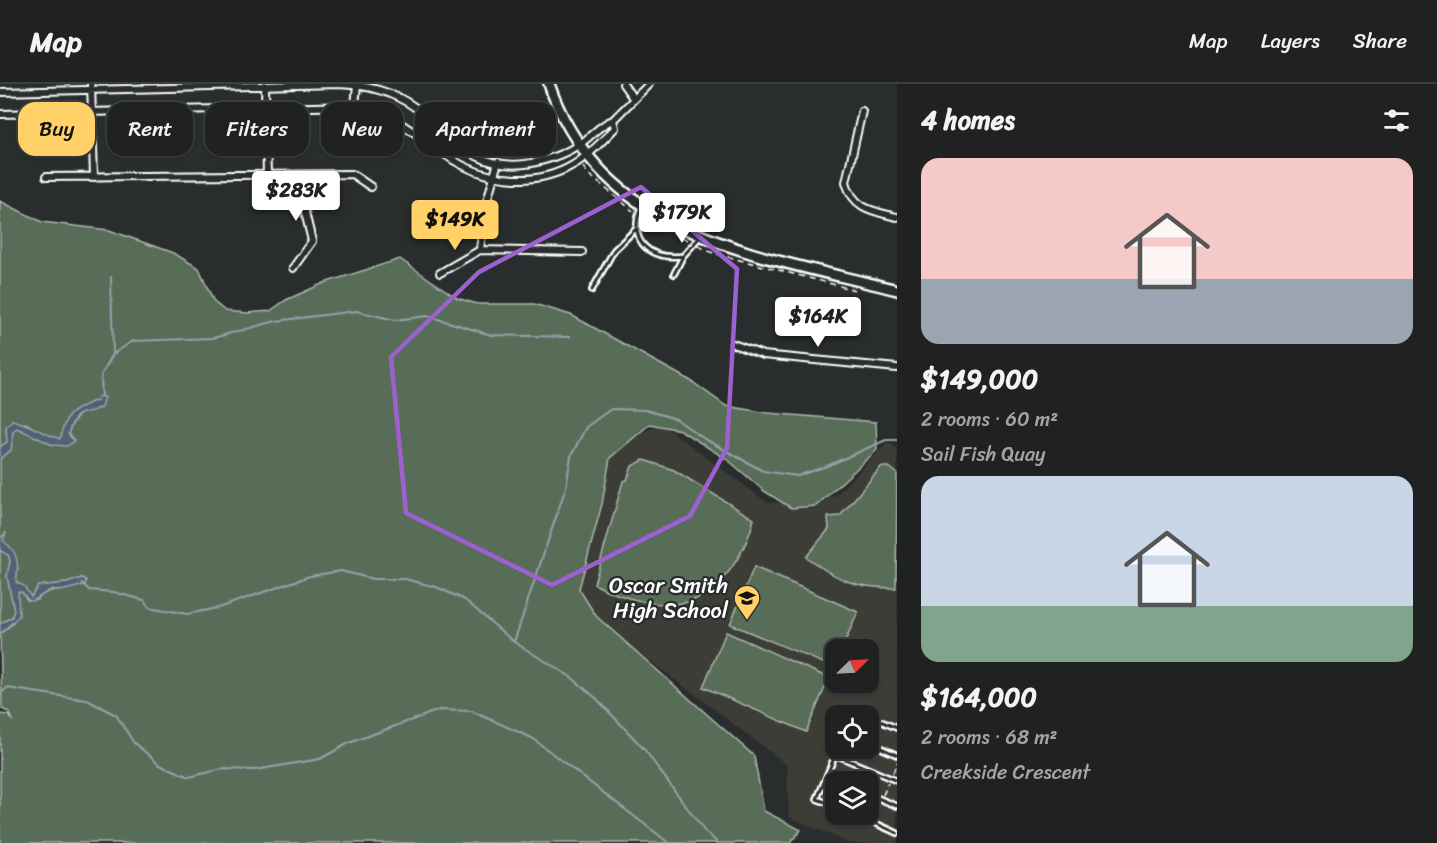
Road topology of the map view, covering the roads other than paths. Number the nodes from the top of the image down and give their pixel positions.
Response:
1 (338, 84) edge
2 (549, 84) edge
3 (623, 84) edge
4 (649, 84) edge
5 (265, 85) edge
6 (357, 85) edge
7 (91, 87) edge
8 (0, 92) edge
9 (633, 98) junction
10 (92, 102) edge
11 (266, 102) edge
12 (355, 102) edge
13 (205, 108) edge
14 (95, 111) edge
15 (862, 111) dead end
16 (18, 113) edge
17 (0, 114) edge
18 (613, 120) junction
19 (403, 125) edge
20 (580, 144) junction
21 (588, 154) junction
22 (93, 156) edge
23 (267, 156) edge
24 (498, 162) junction
25 (296, 175) junction
26 (267, 176) junction
27 (492, 176) junction
28 (46, 177) dead end
29 (94, 177) junction
30 (371, 187) dead end
31 (640, 210) junction
32 (897, 217) edge
33 (636, 229) junction
34 (697, 240) junction
35 (480, 250) junction
36 (582, 252) dead end
37 (683, 256) junction
38 (293, 268) dead end
39 (440, 273) dead end
40 (674, 274) dead end
41 (592, 290) dead end
42 (897, 290) edge
43 (733, 344) dead end
44 (897, 368) edge
45 (879, 721) edge
46 (897, 728) edge
47 (879, 747) edge
48 (897, 754) edge
49 (847, 759) edge
50 (825, 781) edge
51 (897, 781) edge
52 (879, 799) edge
53 (825, 802) edge
54 (897, 806) edge
55 (879, 825) edge
56 (897, 833) edge

1 - 5 street
1 - 6 street
2 - 20 street
3 - 9 street
4 - 9 street
5 - 7 street
5 - 11 street
6 - 12 street
6 - 24 street
7 - 8 street
7 - 10 street
9 - 18 street
13 - 14 street
15 - 32 street
16 - 17 street
18 - 20 street
18 - 21 street
19 - 27 street
20 - 21 street
20 - 24 street
21 - 27 street
21 - 31 street
22 - 29 street
23 - 26 street
24 - 27 street
25 - 26 street
25 - 30 street
25 - 38 street
26 - 29 street
27 - 35 street
28 - 29 street
31 - 33 lane
31 - 34 street
33 - 37 lane
33 - 41 lane
34 - 37 lane
34 - 42 street
35 - 36 street
35 - 39 street
37 - 40 lane
43 - 44 street
45 - 46 lane
47 - 48 lane
49 - 51 lane
50 - 53 lane
52 - 54 lane
55 - 56 lane

